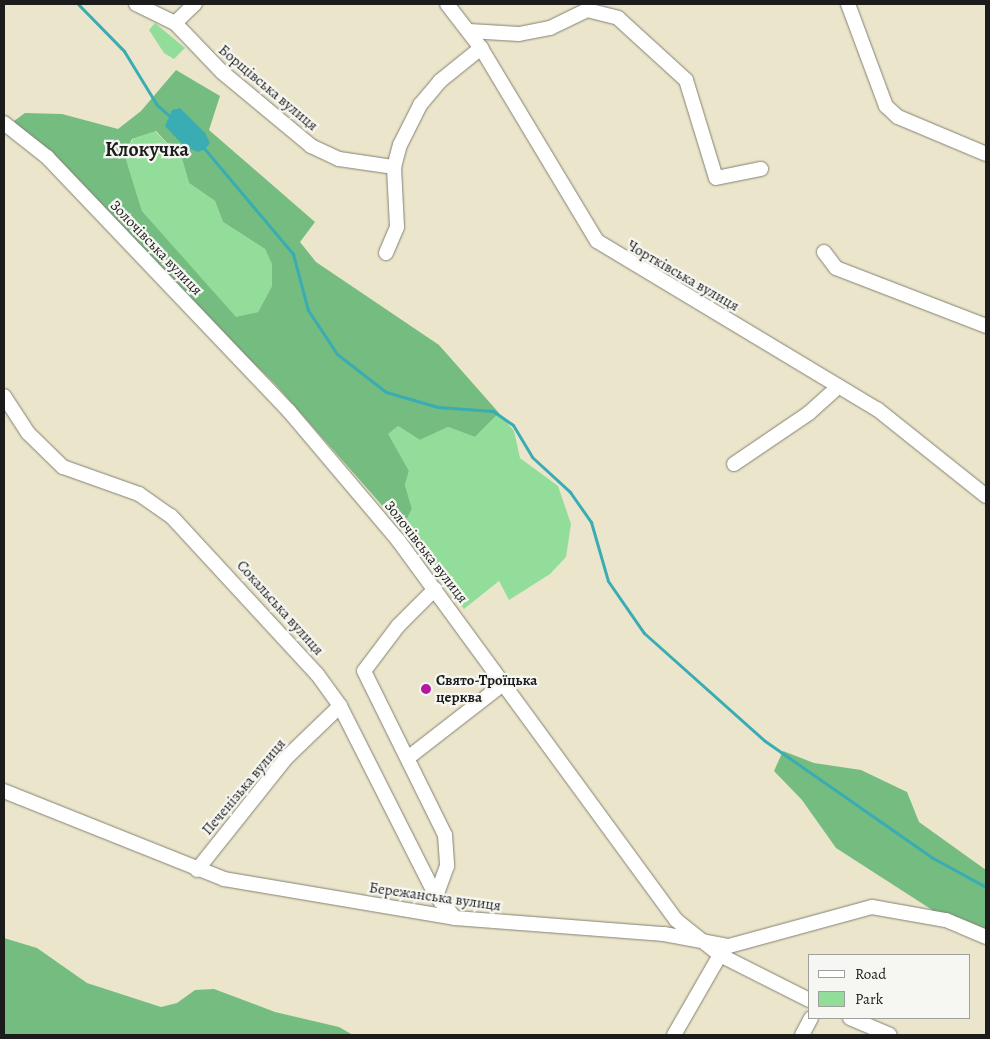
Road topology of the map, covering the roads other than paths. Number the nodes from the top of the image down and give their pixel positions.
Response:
1 (136, 4) edge
2 (195, 4) edge
3 (447, 4) edge
4 (848, 4) edge
5 (569, 10) edge
6 (175, 23) junction
7 (469, 31) junction
8 (480, 48) junction
9 (5, 128) edge
10 (986, 154) edge
11 (394, 167) junction
12 (761, 169) dead end
13 (824, 252) dead end
14 (386, 253) dead end
15 (986, 326) edge
16 (839, 386) junction
17 (4, 396) edge
18 (734, 464) dead end
19 (986, 496) edge
20 (435, 589) junction
21 (503, 684) junction
22 (340, 706) junction
23 (410, 757) junction
24 (4, 791) edge
25 (196, 870) junction
26 (436, 896) junction
27 (455, 918) junction
28 (986, 937) edge
29 (707, 945) junction
30 (720, 955) junction
31 (808, 999) edge
32 (810, 1019) edge
33 (852, 1019) edge
34 (674, 1035) edge
35 (802, 1035) edge
36 (890, 1035) edge

1 - 6 street, Борщівська вулиця
2 - 6 street
3 - 7 street, Чортківська вулиця
4 - 10 street
5 - 7 street
5 - 12 street
6 - 11 street, Борщівська вулиця
7 - 8 street, Чортківська вулиця
8 - 11 street
8 - 16 street, Чортківська вулиця
9 - 20 street, Золочівська вулиця
11 - 14 street
13 - 15 street
16 - 18 street
16 - 19 street, Чортківська вулиця
17 - 22 street, Сокальська вулиця
20 - 21 street, Золочівська вулиця
20 - 23 street
21 - 23 street
21 - 29 street, Золочівська вулиця
22 - 25 street, Печенізька вулиця
22 - 26 street, Сокальська вулиця
23 - 26 street
24 - 25 street, Бережанська вулиця
25 - 27 street, Бережанська вулиця
26 - 27 street, Сокальська вулиця
27 - 29 street, Бережанська вулиця
28 - 29 street, Бережанська вулиця
29 - 30 street, Золочівська вулиця
30 - 31 street, Золочівська вулиця
30 - 34 street
32 - 35 street
33 - 36 street

